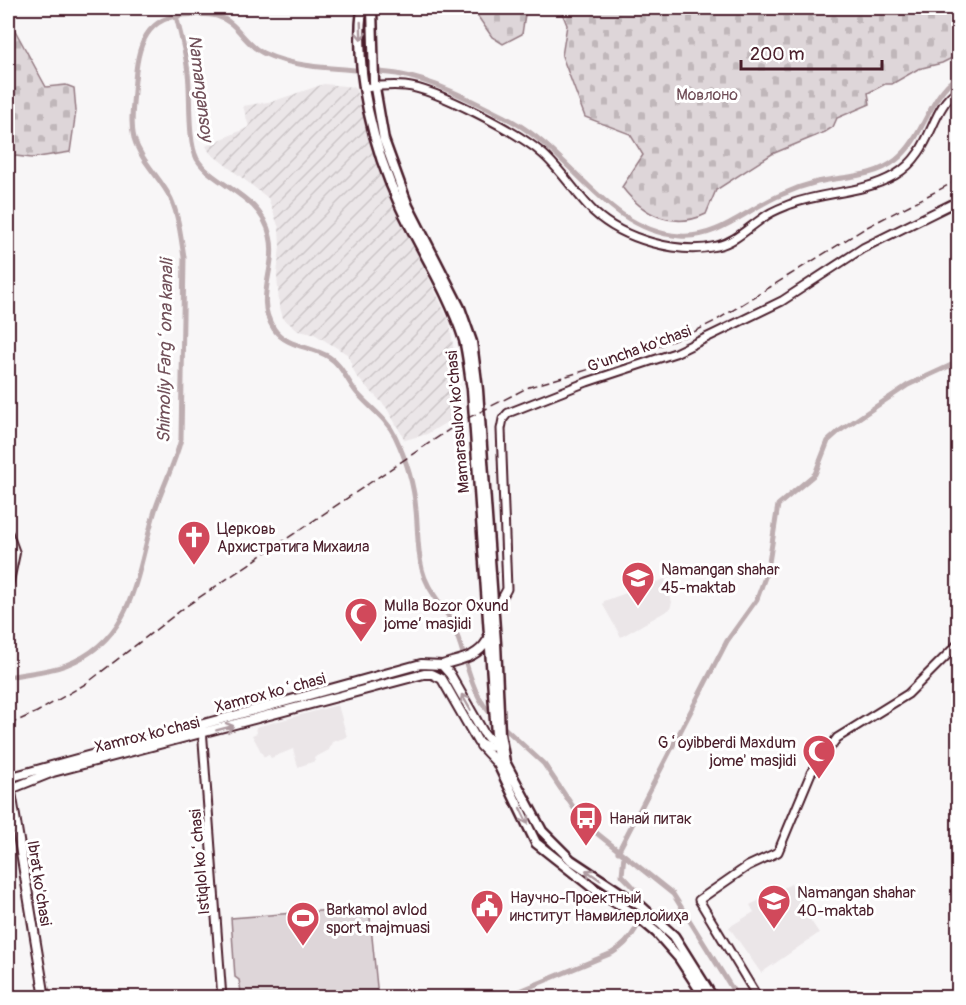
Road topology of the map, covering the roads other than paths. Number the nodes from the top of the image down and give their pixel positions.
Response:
1 (362, 8) edge
2 (372, 8) edge
3 (369, 85) junction
4 (958, 90) edge
5 (958, 201) edge
6 (8, 534) edge
7 (8, 586) edge
8 (489, 606) junction
9 (487, 641) junction
10 (958, 644) edge
11 (442, 665) junction
12 (496, 708) junction
13 (202, 724) junction
14 (202, 734) junction
15 (497, 741) junction
16 (478, 742) junction
17 (498, 764) junction
18 (8, 776) edge
19 (9, 789) edge
20 (45, 998) edge
21 (222, 998) edge
22 (705, 998) edge
23 (713, 998) edge
24 (758, 998) edge

1 -> 3 main road, Mamarasulov ko'chasi
2 - 3 main road, Mamarasulov ko'chasi
3 - 4 street
3 - 8 main road, Mamarasulov ko'chasi
5 - 8 street, G'uncha ko'chasi
6 - 7 main road
8 - 9 main road, Mamarasulov ko'chasi
8 - 12 main road, Mamarasulov ko'chasi
9 - 11 main road, Xamrox koʻchasi
9 - 12 main road, Mamarasulov ko'chasi
10 - 24 street
11 - 13 main road, Xamrox koʻchasi
15 -> 11 main road
12 - 15 main road
13 - 14 street, Istiqlol koʻchasi
13 - 18 main road, Xamrox koʻchasi
14 -> 16 main road, Xamrox ko'chasi
14 - 19 main road, Xamrox ko'chasi
14 - 21 street, Istiqlol koʻchasi
15 - 16 main road
15 - 17 main road
23 -> 15 main road
16 - 17 main road, Xamrox ko'chasi
17 -> 22 main road
18 - 19 main road, Ibrat ko'chasi
19 - 20 main road, Ibrat ko'chasi

